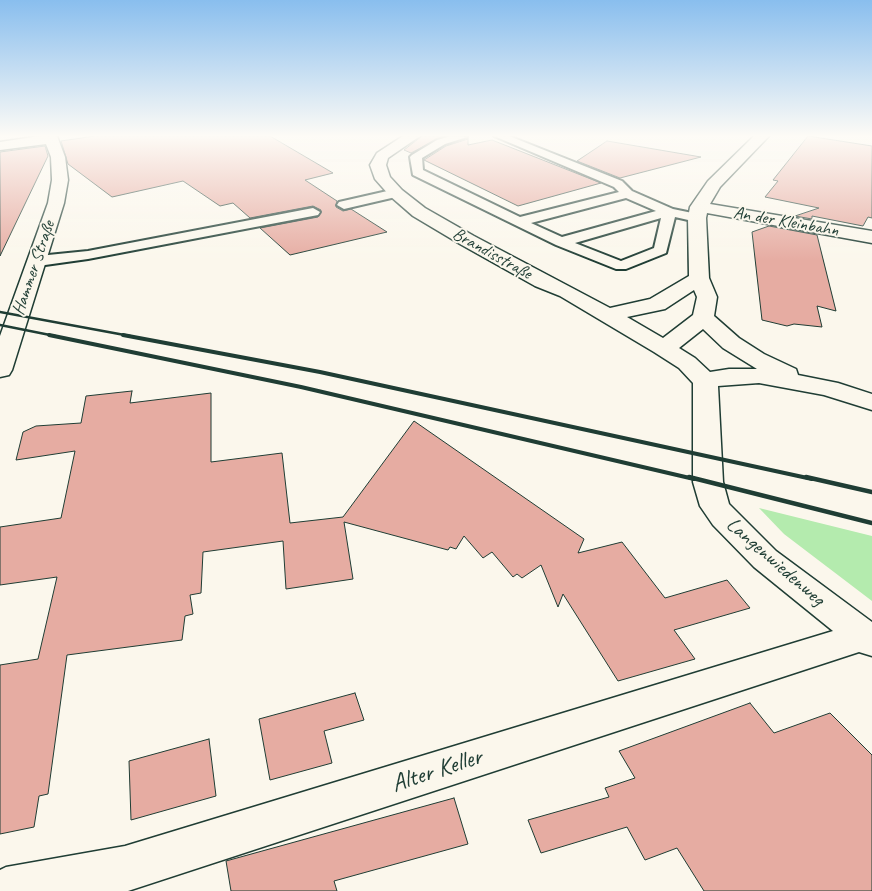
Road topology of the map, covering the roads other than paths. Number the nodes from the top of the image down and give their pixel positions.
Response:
1 (60, 178) edge
2 (382, 178) edge
3 (428, 178) edge
4 (602, 178) edge
5 (720, 178) edge
6 (396, 193) junction
7 (626, 194) junction
8 (344, 205) dead end
9 (313, 212) dead end
10 (669, 212) junction
11 (698, 212) junction
12 (518, 222) junction
13 (872, 237) edge
14 (561, 242) junction
15 (38, 261) junction
16 (699, 278) junction
17 (608, 315) junction
18 (703, 317) junction
19 (662, 347) junction
20 (0, 370) edge
21 (705, 381) junction
22 (828, 388) junction
23 (869, 402) edge
24 (868, 639) edge
25 (6, 891) edge

1 - 15 street, Hammer Straße
2 - 6 street, Brandisstraße
3 - 12 lane
4 - 7 lane
5 - 11 street
6 - 8 lane
6 - 17 street, Brandisstraße
7 - 10 lane
7 - 12 lane
9 - 15 lane
10 - 11 lane
10 - 14 lane
10 - 14 lane
11 - 13 street, An der Kleinbahn
11 - 16 street
12 - 14 lane
15 - 20 street, Hammer Straße
16 - 17 street
16 - 18 street
17 - 19 street, Brandisstraße
18 - 19 street
18 - 22 street
19 - 21 street
21 - 22 street
21 - 23 street
21 - 24 street, Langenwiedenweg
22 - 23 street
24 - 25 street, Alter Keller

